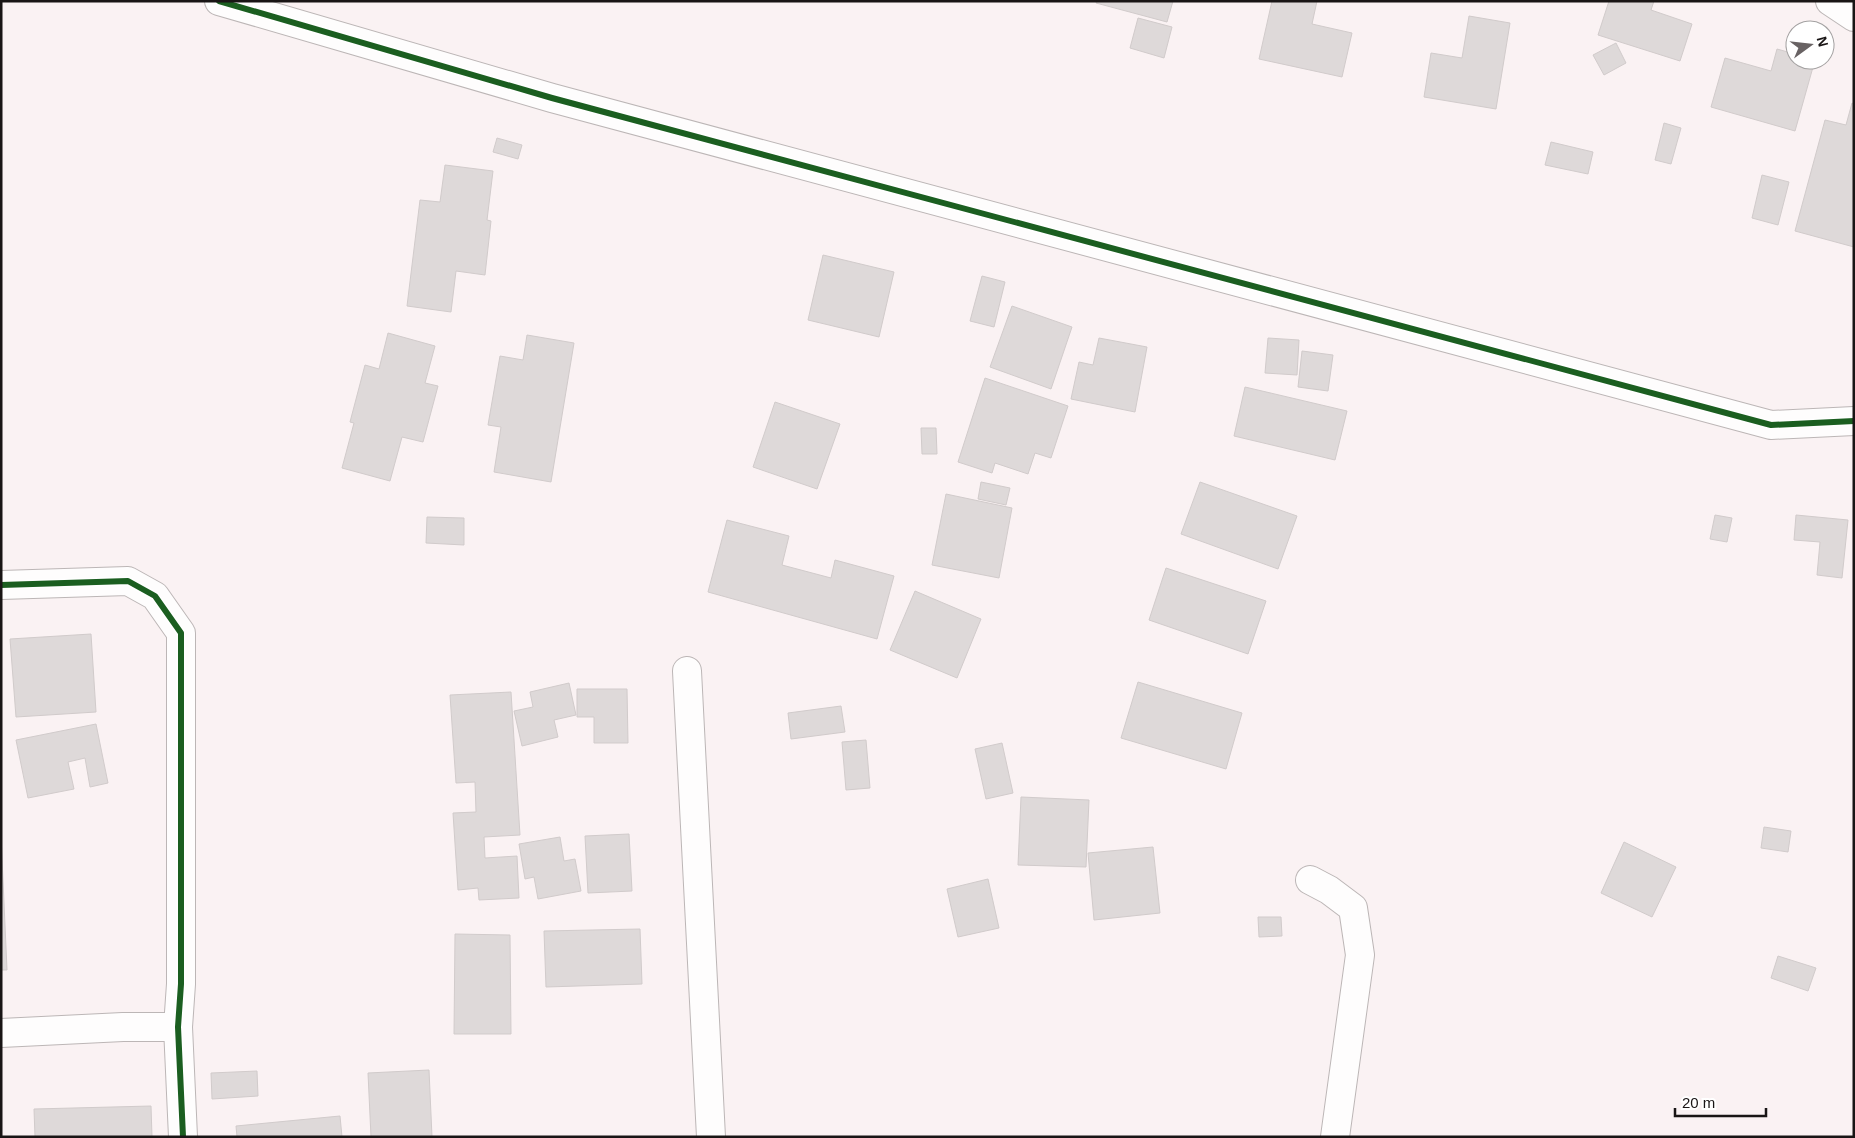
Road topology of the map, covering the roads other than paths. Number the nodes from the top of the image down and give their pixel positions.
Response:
1 (219, 1) edge
2 (1830, 1) edge
3 (1854, 17) edge
4 (1854, 421) edge
5 (1, 585) edge
6 (687, 671) dead end
7 (1310, 880) dead end
8 (178, 1027) junction
9 (1, 1033) edge
10 (183, 1137) edge
11 (711, 1137) edge
12 (1335, 1137) edge

1 - 4 street
2 - 3 street
5 - 8 street
6 - 11 street
7 - 12 street
8 - 9 street
8 - 10 street

